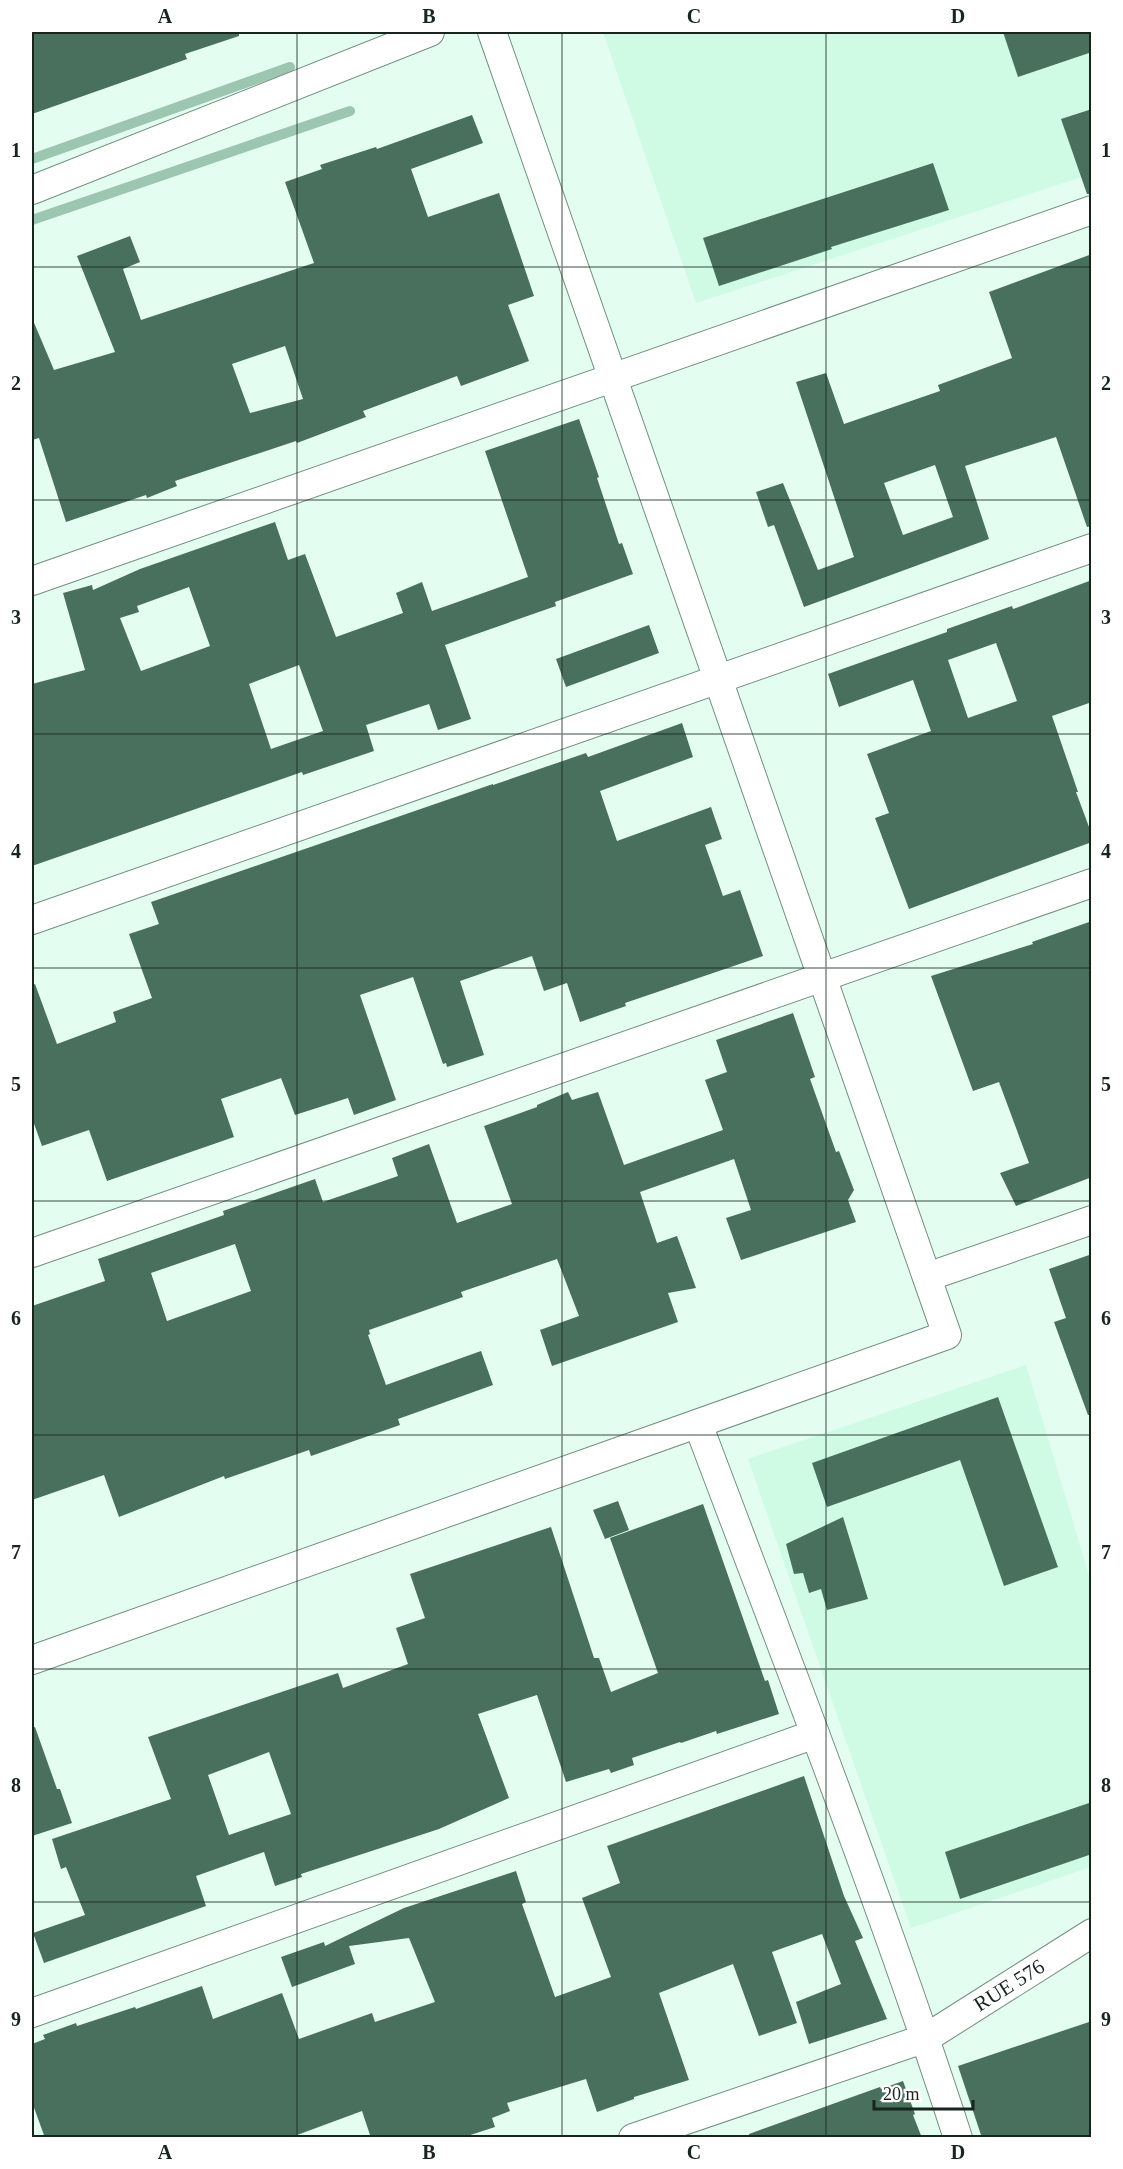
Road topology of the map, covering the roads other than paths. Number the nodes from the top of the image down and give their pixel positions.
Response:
1 (430, 32) edge
2 (492, 32) edge
3 (32, 190) edge
4 (1092, 210) edge
5 (613, 377) junction
6 (1092, 548) edge
7 (32, 581) edge
8 (718, 679) junction
9 (1092, 883) edge
10 (32, 920) edge
11 (822, 977) junction
12 (1092, 1221) edge
13 (32, 1253) edge
14 (927, 1277) junction
15 (698, 1424) junction
16 (32, 1660) edge
17 (814, 1734) junction
18 (1092, 1933) edge
19 (32, 2013) edge
20 (926, 2038) junction
21 (633, 2138) edge
22 (958, 2138) edge

1 - 3 street
2 - 5 street
4 - 5 street
5 - 7 street
5 - 8 street
6 - 8 street
8 - 10 street
8 - 11 street
9 - 11 street
11 - 13 street
11 - 14 street
12 - 14 street
14 - 15 street
15 - 16 street
15 - 17 street
17 - 19 street
17 - 20 street
18 - 20 street, RUE 576
20 - 21 street, RUE 576
20 - 22 street

